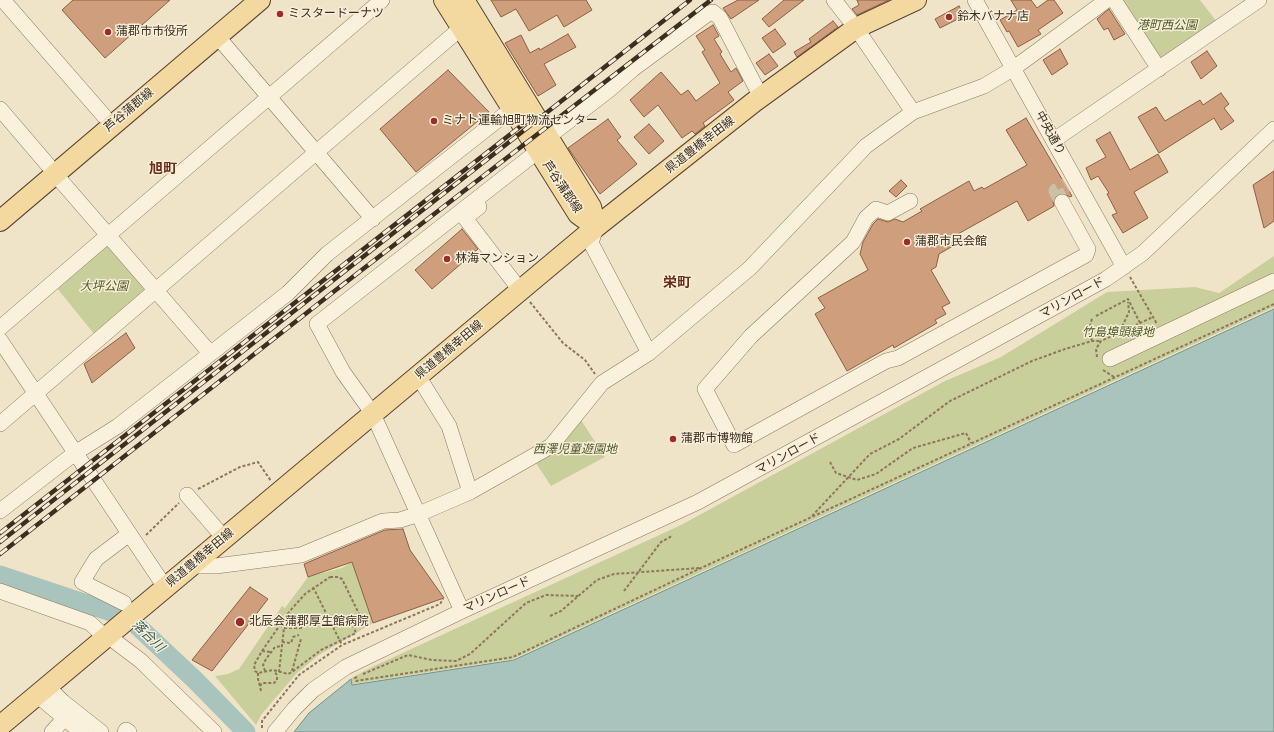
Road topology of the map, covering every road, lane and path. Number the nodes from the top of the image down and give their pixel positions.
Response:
1 (3, 0) edge
2 (240, 0) edge
3 (260, 0) edge
4 (382, 0) edge
5 (444, 0) edge
6 (464, 0) edge
7 (834, 0) edge
8 (916, 0) edge
9 (974, 0) edge
10 (1107, 0) edge
11 (1114, 0) edge
12 (1259, 0) edge
13 (461, 28) junction
14 (856, 28) junction
15 (217, 36) junction
16 (1014, 68) junction
17 (1159, 69) junction
18 (268, 96) junction
19 (761, 97) junction
20 (513, 108) junction
21 (0, 109) edge
22 (913, 112) junction
23 (104, 116) junction
24 (1274, 129) edge
25 (1054, 140) junction
26 (543, 144) junction
27 (316, 152) junction
28 (52, 169) junction
29 (505, 176) junction
30 (910, 201) dead end
31 (1062, 202) tunnel mouth
32 (0, 207) edge
33 (373, 219) junction
34 (0, 222) edge
35 (596, 227) junction
36 (108, 235) junction
37 (1124, 267) junction
38 (1274, 281) edge
39 (520, 290) junction
40 (156, 291) junction
41 (1128, 299) junction
42 (1274, 304) edge
43 (1096, 316) dead end
44 (1092, 318) dead end
45 (1140, 323) dead end
46 (0, 328) edge
47 (1120, 332) dead end
48 (1163, 334) junction
49 (0, 340) edge
50 (1092, 341) junction
51 (1101, 341) dead end
52 (1172, 351) junction
53 (210, 353) junction
54 (649, 353) junction
55 (1110, 359) dead end
56 (418, 376) junction
57 (602, 383) junction
58 (35, 393) junction
59 (373, 414) junction
60 (0, 424) edge
61 (971, 443) junction
62 (75, 452) junction
63 (830, 462) dead end
64 (847, 477) junction
65 (278, 492) junction
66 (470, 492) junction
67 (188, 495) junction
68 (0, 511) edge
69 (419, 514) junction
70 (811, 517) junction
71 (672, 536) dead end
72 (224, 538) junction
73 (133, 539) junction
74 (189, 566) junction
75 (701, 568) junction
76 (639, 572) junction
77 (165, 587) junction
78 (313, 587) junction
79 (0, 591) edge
80 (624, 591) dead end
81 (578, 596) junction
82 (131, 607) junction
83 (462, 611) junction
84 (550, 616) dead end
85 (280, 624) junction
86 (284, 628) junction
87 (302, 628) dead end
88 (109, 635) junction
89 (299, 635) dead end
90 (301, 639) dead end
91 (339, 640) junction
92 (282, 642) junction
93 (342, 645) dead end
94 (282, 646) junction
95 (262, 651) junction
96 (271, 652) junction
97 (274, 670) junction
98 (265, 671) junction
99 (279, 672) junction
100 (292, 672) junction
101 (258, 673) junction
102 (260, 686) junction
103 (42, 691) junction
104 (261, 691) dead end
105 (0, 726) edge
106 (57, 728) edge
107 (81, 732) edge
108 (101, 732) edge
109 (125, 732) edge
110 (129, 732) edge
111 (214, 732) edge
112 (275, 732) edge

1 - 23 street
2 - 23 main road, 芦谷蒲郡線
3 - 15 main road, 芦谷蒲郡線
4 - 18 street
5 - 13 main road, 芦谷蒲郡線
6 - 26 main road, 芦谷蒲郡線
7 - 14 street
8 - 14 main road, 県道豊橋幸田線
9 - 16 street, 中央通り
10 - 16 street
11 - 17 street
12 - 17 street
13 - 20 main road, 芦谷蒲郡線
13 - 27 street
14 - 19 main road, 県道豊橋幸田線
14 - 22 street
15 - 18 street
15 - 28 main road, 芦谷蒲郡線
16 - 22 street
16 - 25 street, 中央通り
17 - 25 street
18 - 27 street
18 - 36 street
19 - 26 street
19 - 35 main road, 県道豊橋幸田線
20 - 26 main road, 芦谷蒲郡線
20 - 33 street
21 - 28 street
22 - 54 street
23 - 28 main road, 芦谷蒲郡線
24 - 37 street, マリンロード
25 - 37 street, 中央通り
26 - 29 street
26 - 35 main road, 芦谷蒲郡線
27 - 33 street
27 - 40 street
28 - 32 main road, 芦谷蒲郡線
28 - 34 main road, 芦谷蒲郡線
28 - 36 street
29 - 39 street
29 - 59 street
30 - 31 street
33 - 53 street
35 - 39 main road, 県道豊橋幸田線
35 - 54 street
36 - 40 street
36 - 46 street
37 - 48 path
37 - 83 street, マリンロード
38 - 48 street
39 - 56 main road, 県道豊橋幸田線
39 - 57 path
40 - 53 street
40 - 58 street
41 - 43 path
41 - 45 path
41 - 47 path
42 - 52 path
44 - 50 path
48 - 52 path
48 - 55 street
49 - 58 street
50 - 51 path
50 - 64 path
52 - 61 path
53 - 62 street
54 - 57 street
56 - 59 main road, 県道豊橋幸田線
56 - 66 street
57 - 66 street
58 - 60 street
58 - 62 street
59 - 65 main road, 県道豊橋幸田線
59 - 69 street
61 - 64 path
61 - 70 path
62 - 68 street
62 - 73 street
63 - 64 path
64 - 70 path
65 - 67 path
65 - 72 main road, 県道豊橋幸田線
66 - 69 street
67 - 72 street
67 - 73 path
69 - 74 street
69 - 83 street
70 - 75 path
71 - 76 path
72 - 74 main road, 県道豊橋幸田線
73 - 77 street
73 - 82 street
74 - 77 main road, 県道豊橋幸田線
75 - 76 path
75 - 81 path
76 - 80 path
76 - 81 path
77 - 82 main road, 県道豊橋幸田線
78 - 85 path
78 - 91 path
78 - 91 path
79 - 88 street
81 - 84 path
82 - 88 main road, 県道豊橋幸田線
83 - 112 street, マリンロード
85 - 86 path
85 - 95 path
86 - 87 path
86 - 92 path
88 - 103 main road, 県道豊橋幸田線
88 - 111 street
89 - 92 path
90 - 100 path
91 - 93 path
91 - 100 path
92 - 94 path
94 - 96 path
94 - 99 path
95 - 96 path
95 - 101 path
96 - 98 path
97 - 98 path
97 - 99 path
97 - 102 path
98 - 101 path
99 - 100 path
101 - 102 path
102 - 104 path
103 - 105 main road, 県道豊橋幸田線
103 - 106 street
103 - 108 street
106 - 107 street
109 - 110 street

